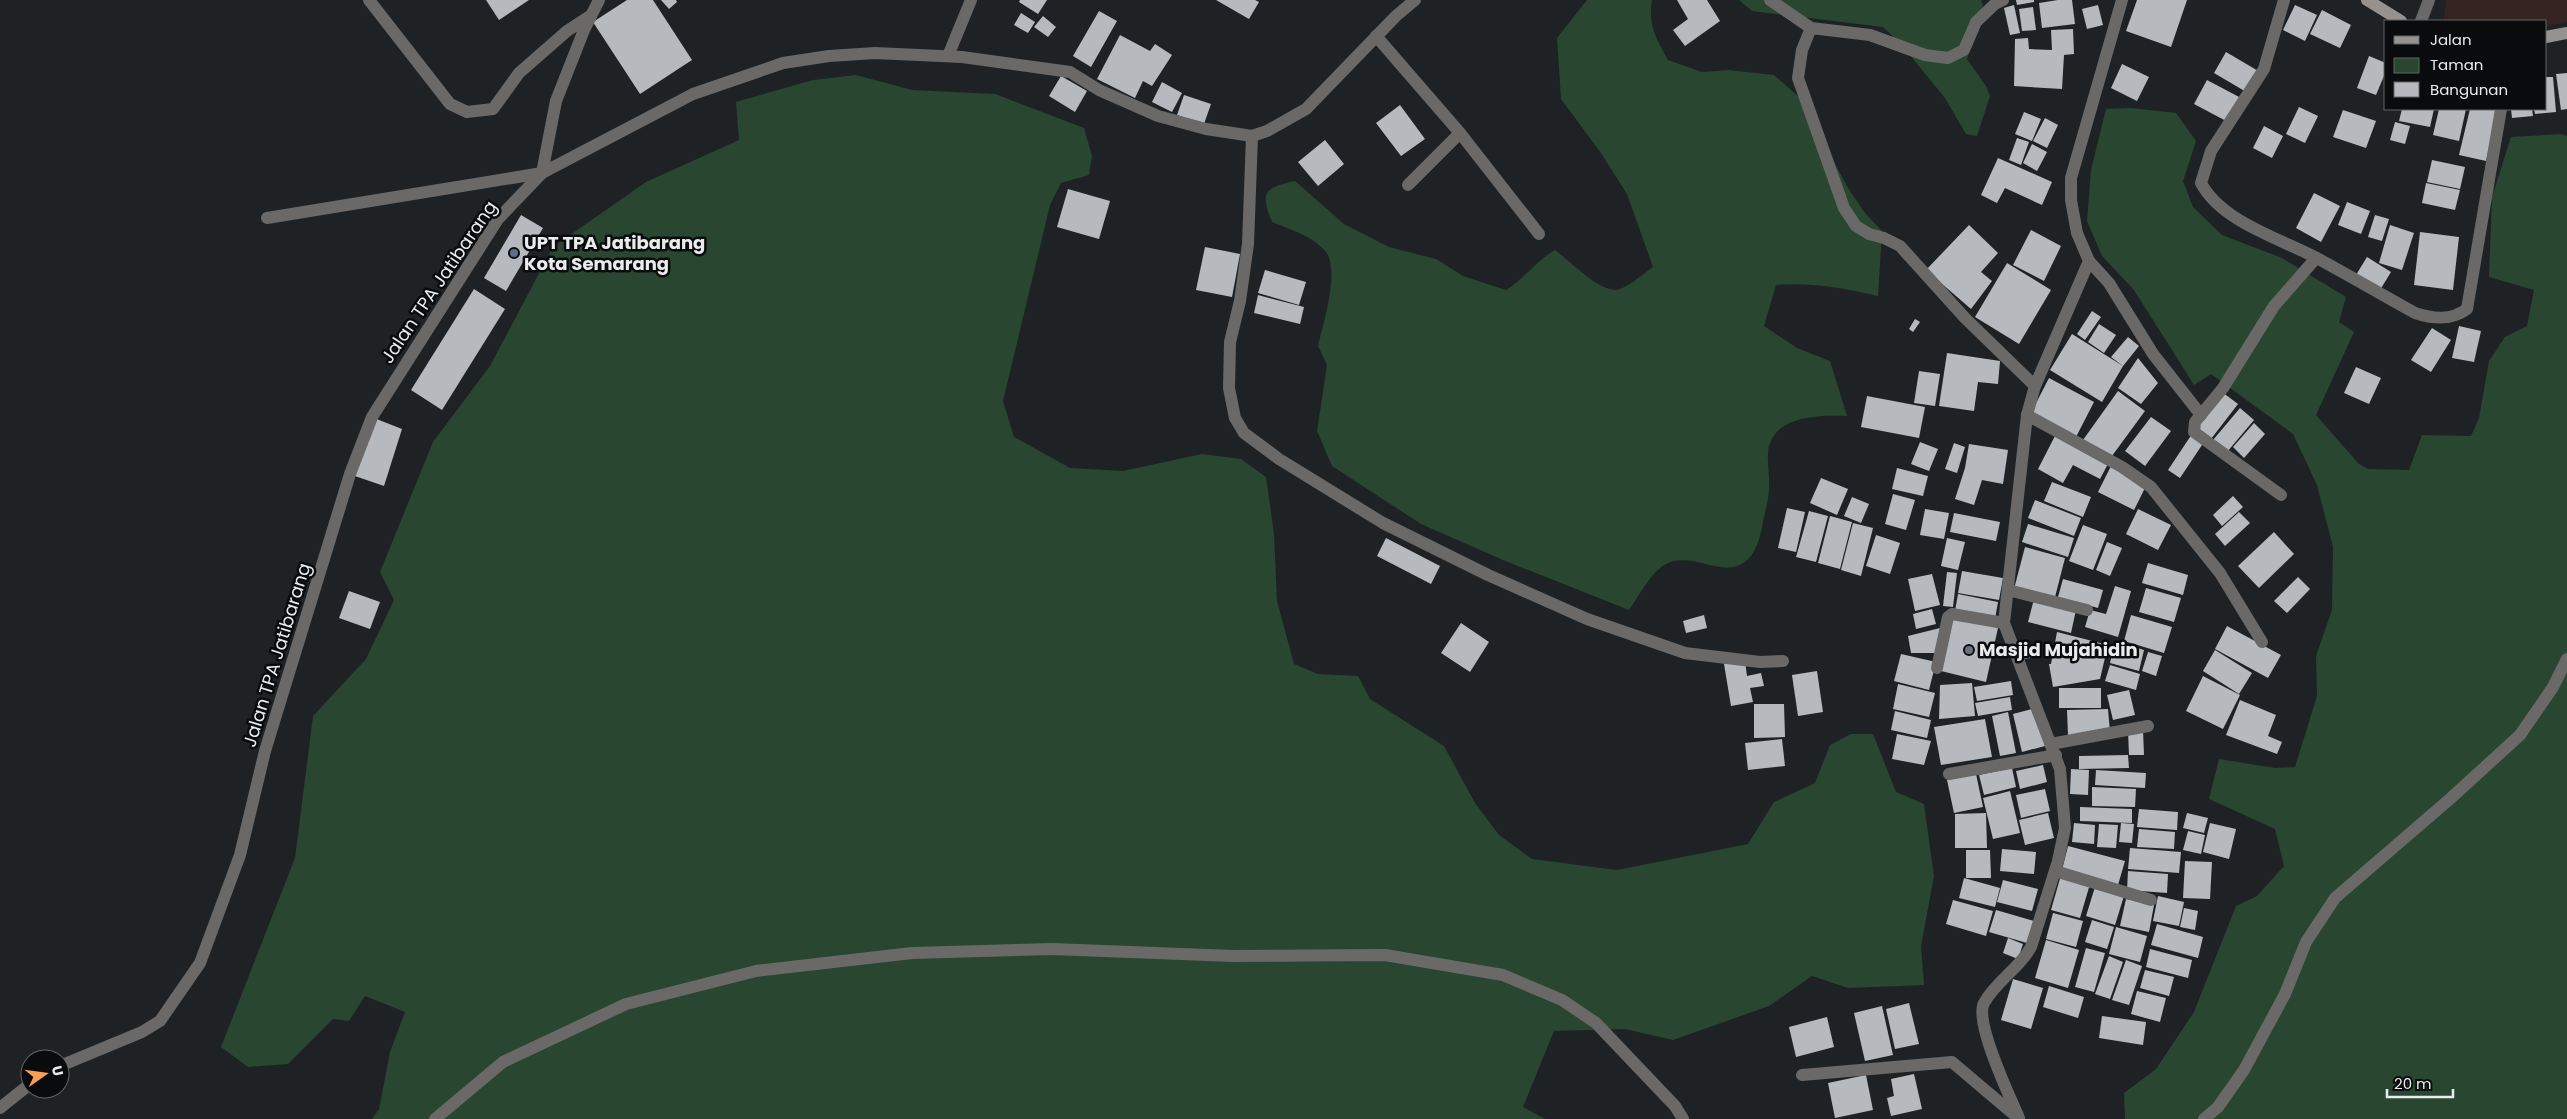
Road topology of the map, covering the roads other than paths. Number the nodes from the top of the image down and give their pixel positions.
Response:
1 (369, 0) edge
2 (599, 0) edge
3 (971, 0) edge
4 (1415, 0) edge
5 (1770, 0) edge
6 (2003, 0) edge
7 (2122, 0) edge
8 (2284, 0) edge
9 (2368, 0) edge
10 (2429, 0) edge
11 (591, 16) junction
12 (2399, 20) edge
13 (2420, 20) edge
14 (1811, 28) junction
15 (2567, 32) edge
16 (1376, 36) junction
17 (2547, 37) edge
18 (948, 56) junction
19 (2501, 110) edge
20 (1460, 133) junction
21 (1252, 136) junction
22 (542, 173) junction
23 (1408, 185) dead end
24 (267, 218) dead end
25 (1539, 234) dead end
26 (2316, 258) junction
27 (2089, 261) junction
28 (2035, 386) junction
29 (2201, 415) junction
30 (2028, 416) junction
31 (2281, 495) dead end
32 (2008, 590) junction
33 (2087, 610) dead end
34 (2004, 623) junction
35 (2262, 642) dead end
36 (2567, 660) edge
37 (1783, 661) dead end
38 (1937, 668) dead end
39 (2148, 726) dead end
40 (2053, 749) junction
41 (1949, 774) dead end
42 (2055, 870) junction
43 (2151, 900) dead end
44 (70, 1062) edge
45 (1802, 1075) dead end
46 (20, 1092) edge
47 (0, 1108) edge
48 (435, 1119) edge
49 (1683, 1119) edge
50 (2019, 1119) edge
51 (2204, 1119) edge

1 - 11 street
2 - 11 street
3 - 18 street
4 - 16 street, Jalan TPA Jatibarang
5 - 14 street
6 - 14 street
7 - 27 street
8 - 26 street
9 - 12 main road
10 - 13 street
11 - 22 street
14 - 28 street
15 - 17 main road
16 - 20 street
16 - 21 street, Jalan TPA Jatibarang
18 - 21 street, Jalan TPA Jatibarang
18 - 22 street, Jalan TPA Jatibarang
19 - 26 street
20 - 23 street
20 - 25 street
21 - 37 street
22 - 24 street
22 - 44 street, Jalan TPA Jatibarang
26 - 29 street
27 - 28 street
27 - 29 street
28 - 30 street
29 - 31 street
30 - 32 street
30 - 35 street
32 - 33 street
32 - 34 street
34 - 38 street
34 - 40 street
36 - 51 street
39 - 40 street
40 - 41 street
40 - 42 street
42 - 43 street
42 - 50 street
45 - 50 street
46 - 47 street
48 - 49 street

